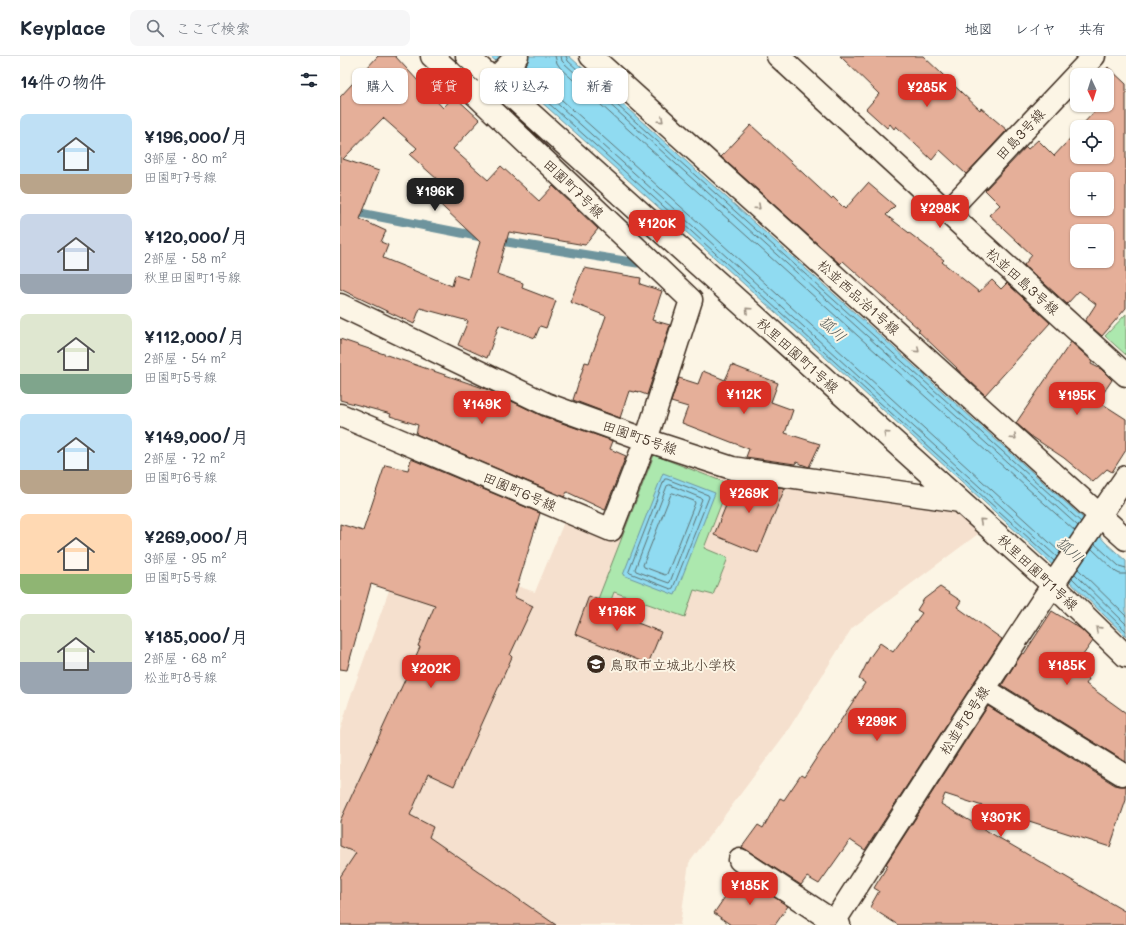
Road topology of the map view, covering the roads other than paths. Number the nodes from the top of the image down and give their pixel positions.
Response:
1 (432, 56) edge
2 (467, 56) edge
3 (517, 56) edge
4 (591, 56) edge
5 (778, 56) edge
6 (1094, 56) edge
7 (486, 68) edge
8 (506, 68) edge
9 (478, 97) joint
10 (528, 104) edge
11 (947, 212) junction
12 (340, 305) edge
13 (1126, 375) edge
14 (340, 415) edge
15 (646, 440) junction
16 (1126, 477) edge
17 (960, 501) junction
18 (1097, 519) junction
19 (1126, 539) edge
20 (1055, 582) junction
21 (1126, 656) edge
22 (984, 689) junction
23 (1122, 774) dead end
24 (740, 860) dead end
25 (837, 923) edge

1 - 9 street
2 - 7 street, 秋里田園町1号線
3 - 8 street
4 -> 18 street, 松並西品治1号線
5 - 11 street, 松並田島3号線
6 - 11 street, 田島3号線
9 - 15 street, 田園町7号線
17 -> 10 street, 秋里田園町1号線
11 - 13 street, 松並田島3号線
12 - 15 street, 田園町5号線
14 - 15 street, 田園町6号線
15 - 17 street, 田園町5号線
16 - 18 street, 松並町8号線
20 -> 17 street, 秋里田園町1号線
18 - 19 street, 松並西品治1号線
18 - 20 street, 松並町8号線
21 -> 20 street, 秋里田園町1号線
20 - 22 street, 松並町8号線
22 - 23 street
22 - 25 street, 松並町8号線
24 - 25 street

